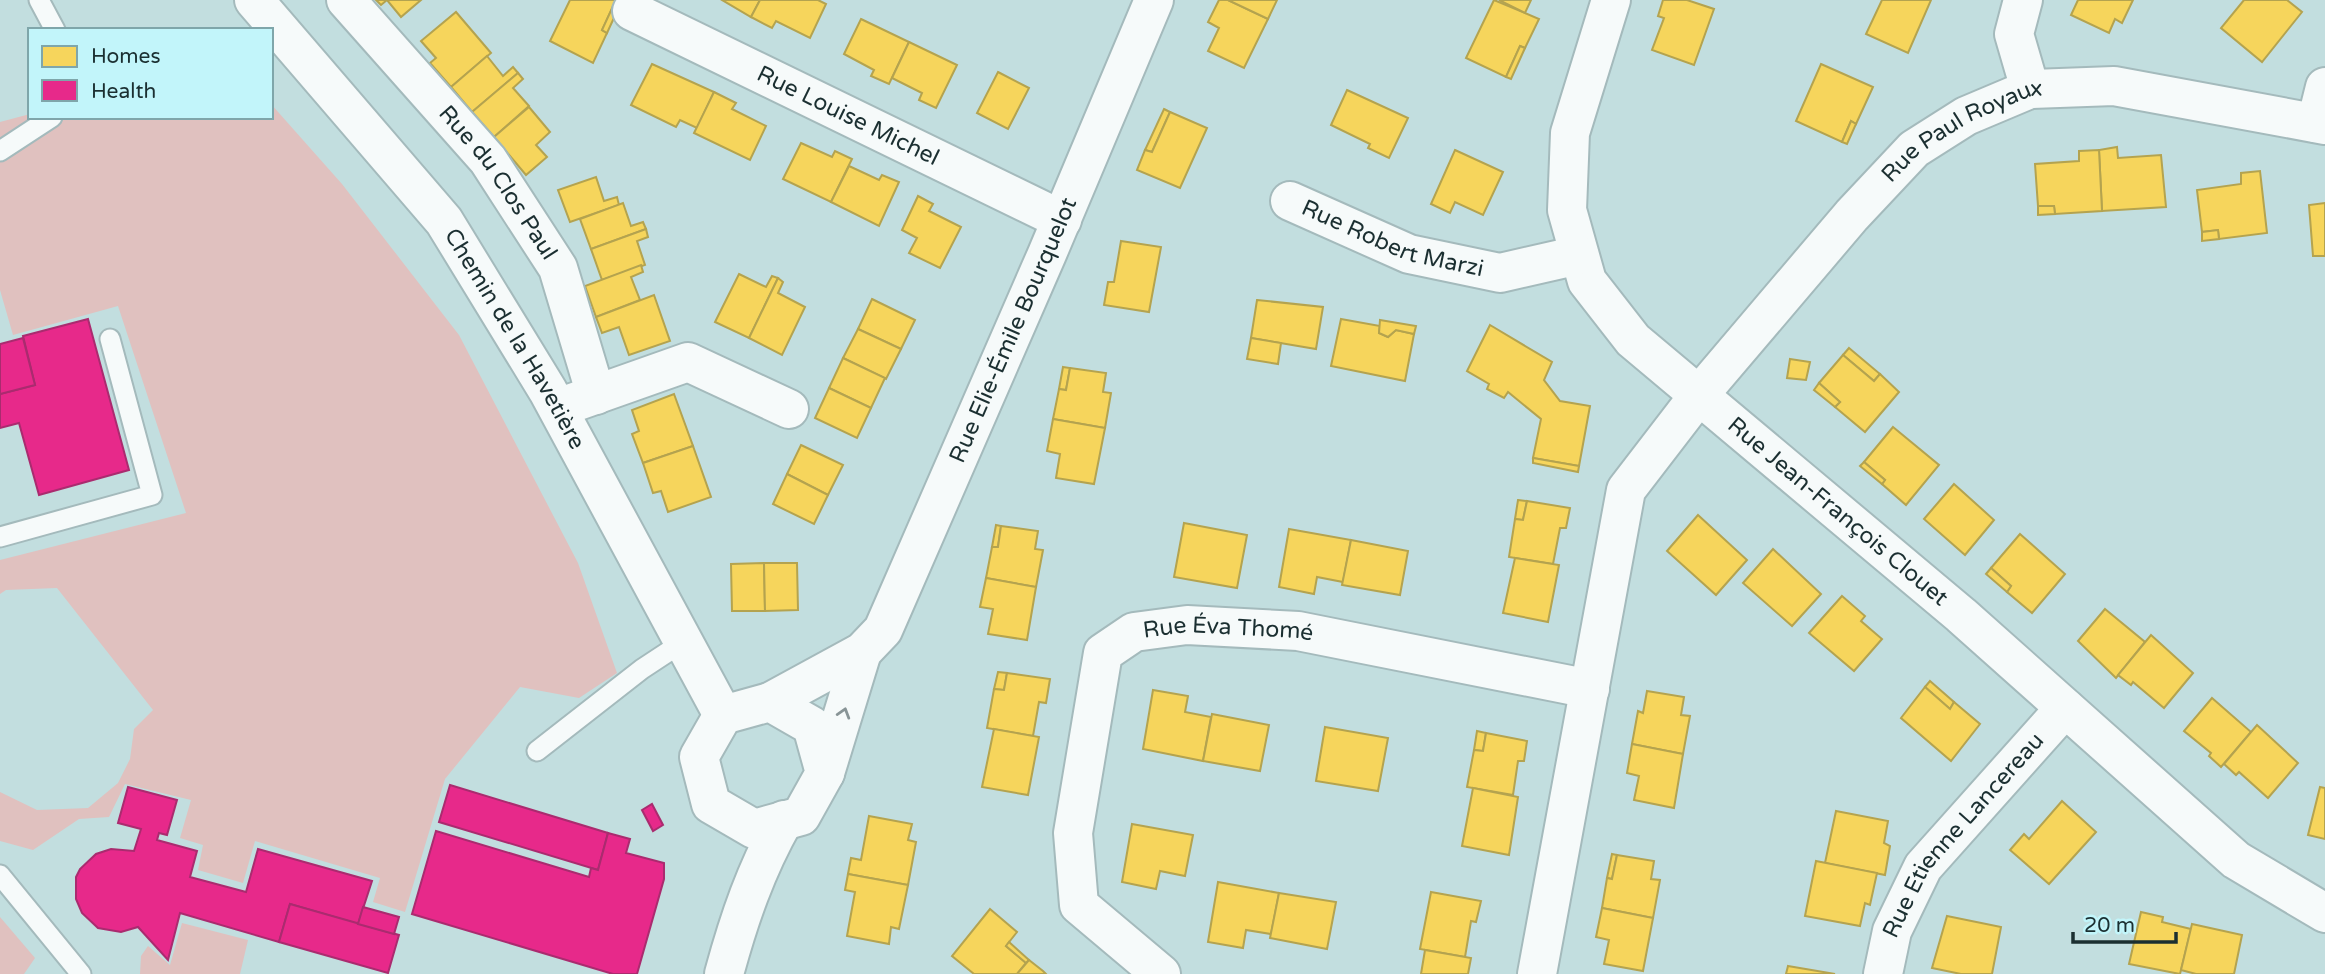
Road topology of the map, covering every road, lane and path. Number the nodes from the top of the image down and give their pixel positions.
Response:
1 (39, 0) edge
2 (346, 0) edge
3 (1154, 0) edge
4 (1611, 0) edge
5 (2023, 0) edge
6 (632, 11) dead end
7 (258, 15) edge
8 (54, 28) edge
9 (270, 28) edge
10 (273, 32) edge
11 (2030, 89) junction
12 (2322, 112) edge
13 (49, 119) edge
14 (0, 151) edge
15 (1290, 201) dead end
16 (1062, 220) junction
17 (1579, 255) junction
18 (110, 339) dead end
19 (596, 395) junction
20 (1699, 395) junction
21 (557, 409) junction
22 (789, 409) dead end
23 (0, 537) edge
24 (684, 642) junction
25 (862, 652) junction
26 (1590, 689) junction
27 (770, 702) junction
28 (2065, 708) junction
29 (723, 715) junction
30 (537, 751) dead end
31 (825, 773) junction
32 (712, 804) junction
33 (784, 820) junction
34 (0, 875) edge
35 (2325, 913) edge
36 (739, 918) junction
37 (81, 974) edge
38 (724, 974) edge
39 (1161, 974) edge
40 (1537, 974) edge
41 (1884, 974) edge

1 - 8 lane
2 - 19 street, Rue du Clos Paul
3 - 16 street, Rue Elie-Émile Bourquelot
4 - 17 street, Rue Jean-François Clouet
5 - 11 street
6 - 16 street, Rue Louise Michel
7 - 9 street, Chemin de la Havetière
10 - 21 street, Chemin de la Havetière
11 - 12 street, Rue Paul Royaux
11 - 20 street, Rue Paul Royaux
13 - 14 lane
15 - 17 street, Rue Robert Marzi
16 - 25 street, Rue Elie-Émile Bourquelot
17 - 20 street, Rue Jean-François Clouet
18 - 23 lane
19 - 21 street
19 - 22 street
20 - 26 street
20 - 28 street, Rue Jean-François Clouet
21 - 24 street, Chemin de la Havetière
24 - 29 street, Chemin de la Havetière
24 - 30 lane
25 - 27 street, Rue Elie-Émile Bourquelot
31 -> 25 street, Rue Elie-Émile Bourquelot
26 - 39 street, Rue Éva Thomé
26 - 40 street
27 - 29 street
27 - 31 street
28 - 35 street, Rue Jean-François Clouet
28 - 41 street, Rue Etienne Lancereau
29 - 32 street
31 - 33 street
32 - 33 street
32 - 36 street
33 - 36 street
34 - 37 lane
36 - 38 street

